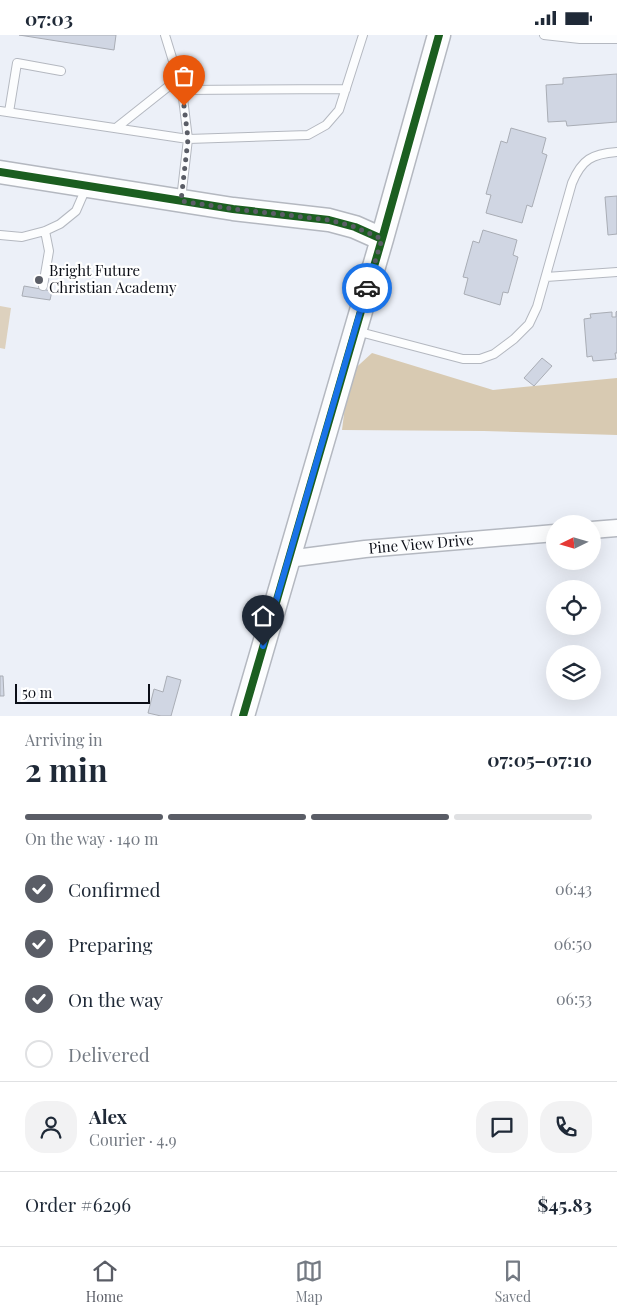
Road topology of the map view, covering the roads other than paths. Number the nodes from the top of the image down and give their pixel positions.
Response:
1 (165, 35) edge
2 (363, 35) edge
3 (439, 35) edge
4 (544, 35) edge
5 (617, 39) edge
6 (61, 71) dead end
7 (179, 78) junction
8 (346, 89) junction
9 (182, 90) junction
10 (0, 111) edge
11 (9, 112) junction
12 (116, 128) junction
13 (188, 139) junction
14 (617, 152) edge
15 (0, 172) edge
16 (87, 186) junction
17 (181, 201) junction
18 (45, 231) junction
19 (0, 235) edge
20 (382, 239) junction
21 (617, 271) edge
22 (546, 277) junction
23 (43, 286) dead end
24 (355, 331) junction
25 (617, 528) edge
26 (601, 529) edge
27 (546, 534) edge
28 (288, 559) junction
29 (243, 716) edge

1 - 7 lane
2 - 8 lane
3 - 20 street
4 - 5 lane
6 - 11 lane
7 - 9 lane
7 - 12 lane
8 - 9 lane
8 - 13 lane
9 - 13 lane
10 - 11 lane
11 - 12 lane
12 - 13 lane
13 - 17 lane
14 - 22 lane
15 - 16 street
16 - 17 street
16 - 18 lane
17 - 20 street
18 - 19 lane
18 - 23 lane
20 - 24 street
21 - 22 lane
22 - 24 lane
24 - 28 street
25 - 26 street
27 - 28 street, Pine View Drive
28 - 29 street

